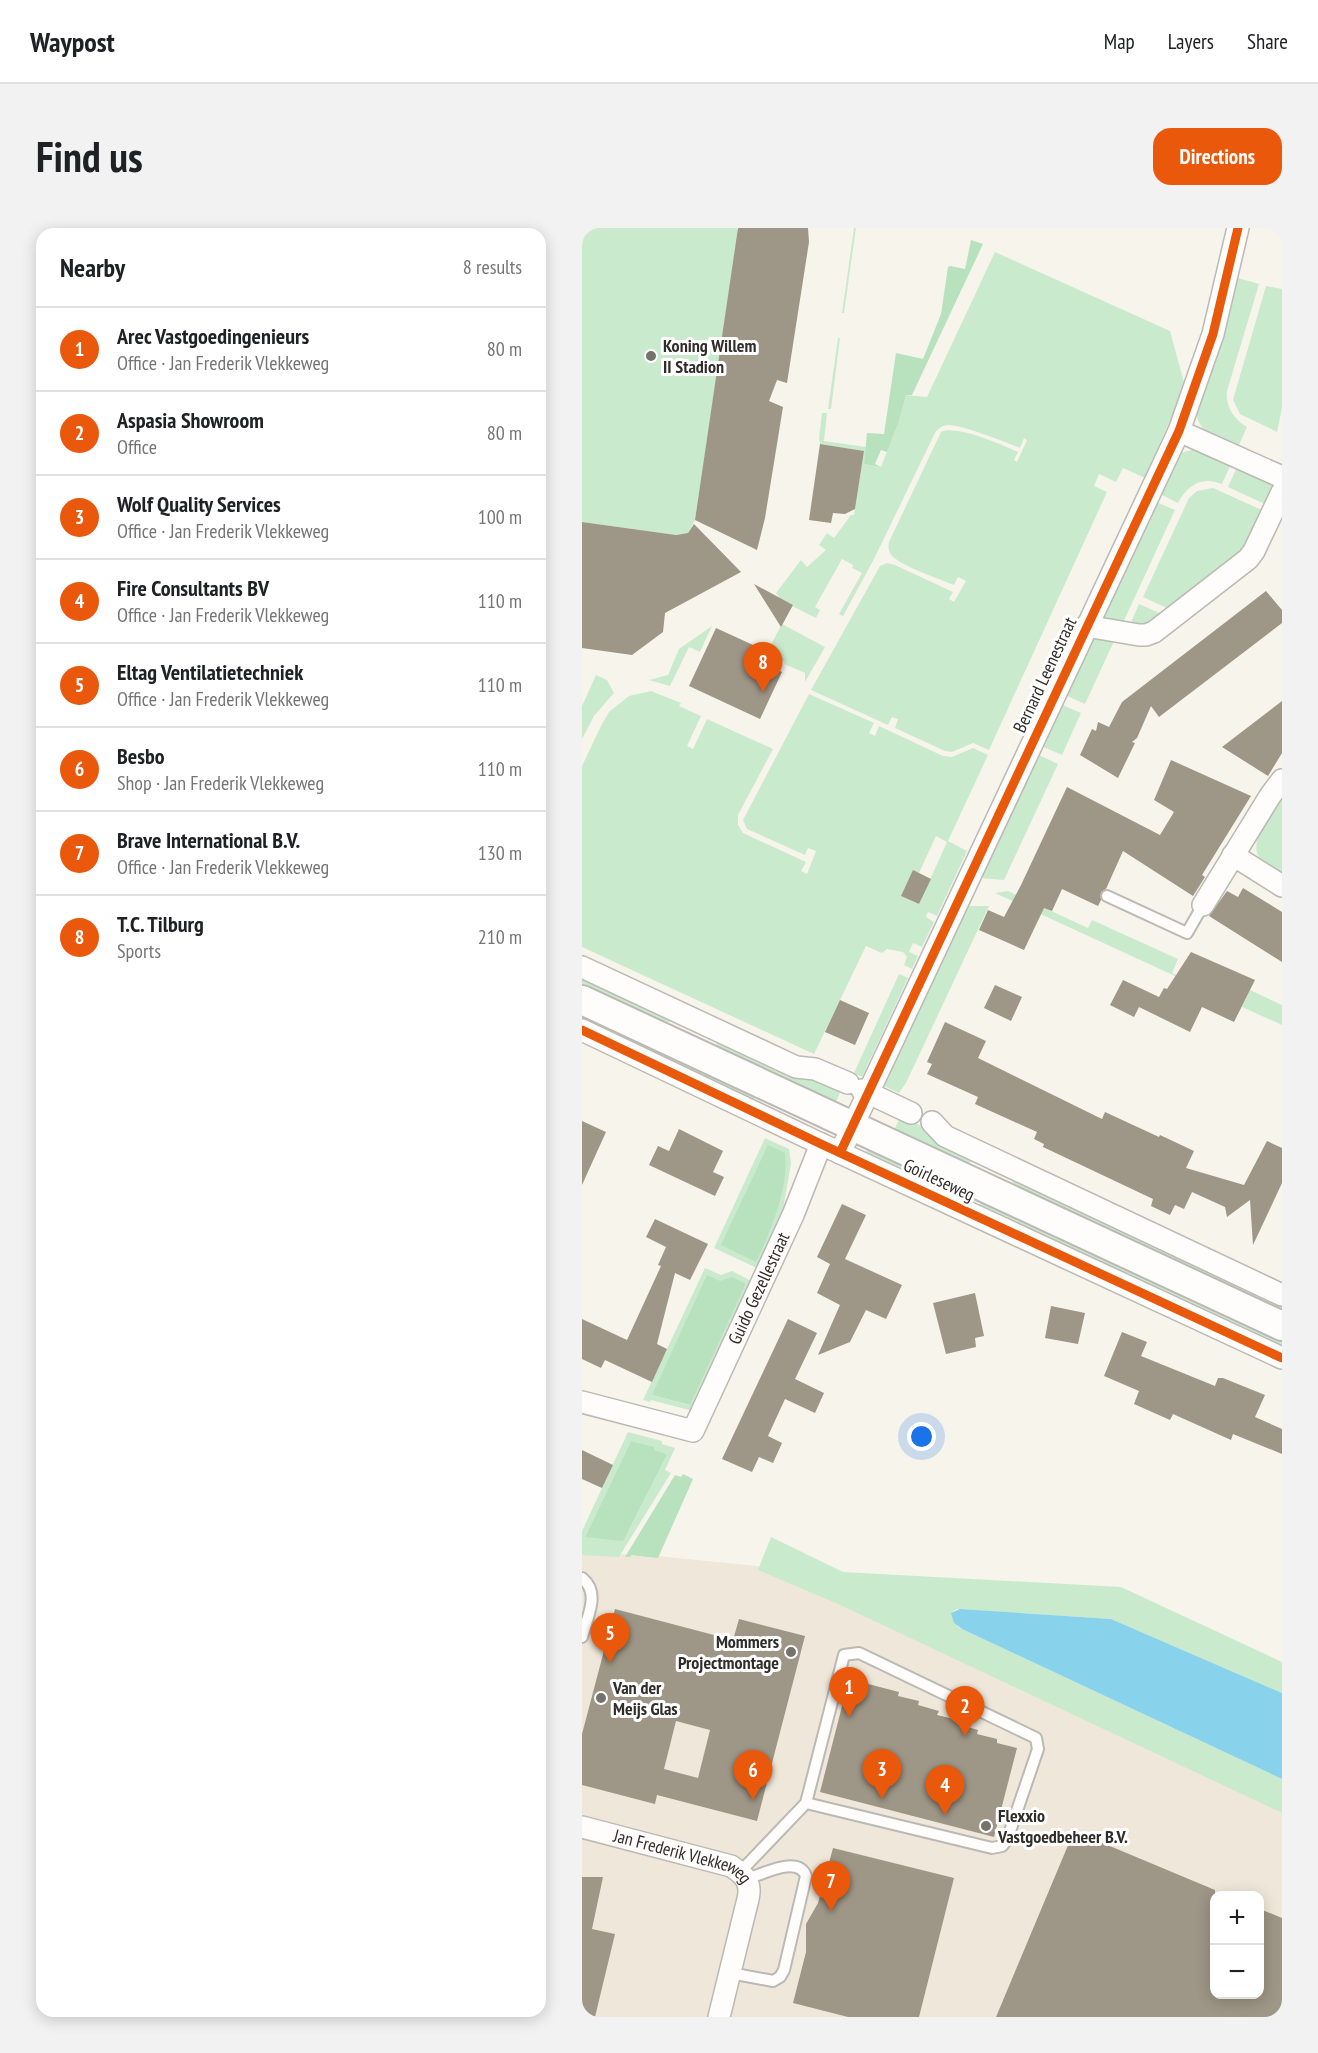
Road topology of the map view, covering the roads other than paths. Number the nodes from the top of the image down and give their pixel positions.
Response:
1 (1238, 228) edge
2 (1179, 431) junction
3 (1282, 477) edge
4 (1282, 492) edge
5 (1086, 626) junction
6 (1282, 780) edge
7 (1233, 855) junction
8 (1282, 886) edge
9 (1107, 896) dead end
10 (1203, 905) joint
11 (582, 967) edge
12 (582, 1000) edge
13 (704, 1024) junction
14 (582, 1030) edge
15 (691, 1051) junction
16 (860, 1089) junction
17 (780, 1092) junction
18 (911, 1113) dead end
19 (768, 1119) junction
20 (932, 1122) dead end
21 (852, 1126) junction
22 (831, 1149) junction
23 (989, 1157) junction
24 (978, 1183) junction
25 (967, 1210) junction
26 (1282, 1294) edge
27 (1282, 1326) edge
28 (1282, 1358) edge
29 (582, 1402) edge
30 (582, 1578) edge
31 (582, 1637) edge
32 (806, 1803) junction
33 (582, 1827) edge
34 (744, 1875) junction
35 (730, 1973) junction
36 (719, 2017) edge

1 - 2 street, Bernard Leenestraat
2 - 3 street
2 - 5 street, Bernard Leenestraat
4 - 5 street, Bernard Leenestraat
5 - 16 street, Bernard Leenestraat
6 - 7 street
7 - 8 street
7 - 10 street
9 - 10 lane
11 - 13 street
12 - 15 street, Goirleseweg
13 - 15 street
13 - 16 street
14 - 19 street, Goirleseweg
15 - 17 street, Goirleseweg
16 - 18 street
16 - 21 street, Bernard Leenestraat
17 - 19 street
17 - 21 street, Goirleseweg
19 - 22 street, Goirleseweg
20 - 23 street
21 - 22 street, Guido Gezellestraat
21 - 24 street, Goirleseweg
22 - 25 street, Goirleseweg
22 - 29 street, Guido Gezellestraat
23 - 24 street
23 - 26 street
24 - 25 street
24 - 27 street, Goirleseweg
25 - 28 street, Goirleseweg
30 - 31 lane
32 - 32 lane
32 - 34 lane
33 - 34 street, Jan Frederik Vlekkeweg
34 - 35 street, Jan Frederik Vlekkeweg
34 - 35 lane
35 - 36 street, Jan Frederik Vlekkeweg

